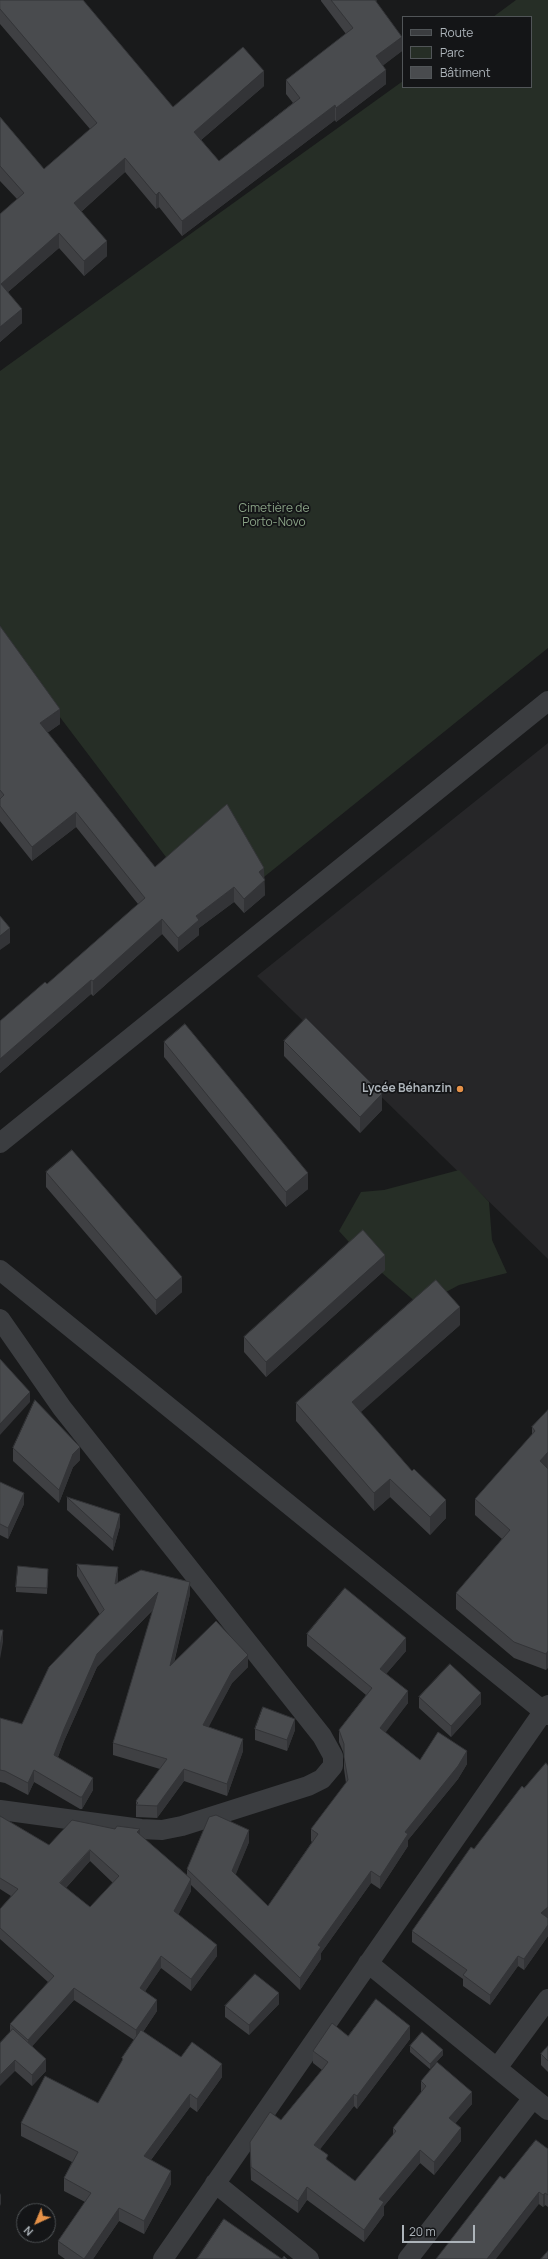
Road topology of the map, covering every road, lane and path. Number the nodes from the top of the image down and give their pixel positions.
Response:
1 (548, 701) edge
2 (0, 1143) edge
3 (0, 1270) edge
4 (0, 1319) edge
5 (546, 1710) edge
6 (0, 1810) edge
7 (368, 1963) junction
8 (548, 1999) edge
9 (496, 2068) junction
10 (541, 2104) edge
11 (215, 2183) junction
12 (163, 2259) edge
13 (309, 2259) edge
14 (408, 2259) edge

1 - 2 street
3 - 5 street
4 - 6 street
5 - 7 street
7 - 9 street
7 - 11 street
8 - 9 street
9 - 10 street
10 - 14 street
11 - 12 street
11 - 13 street

